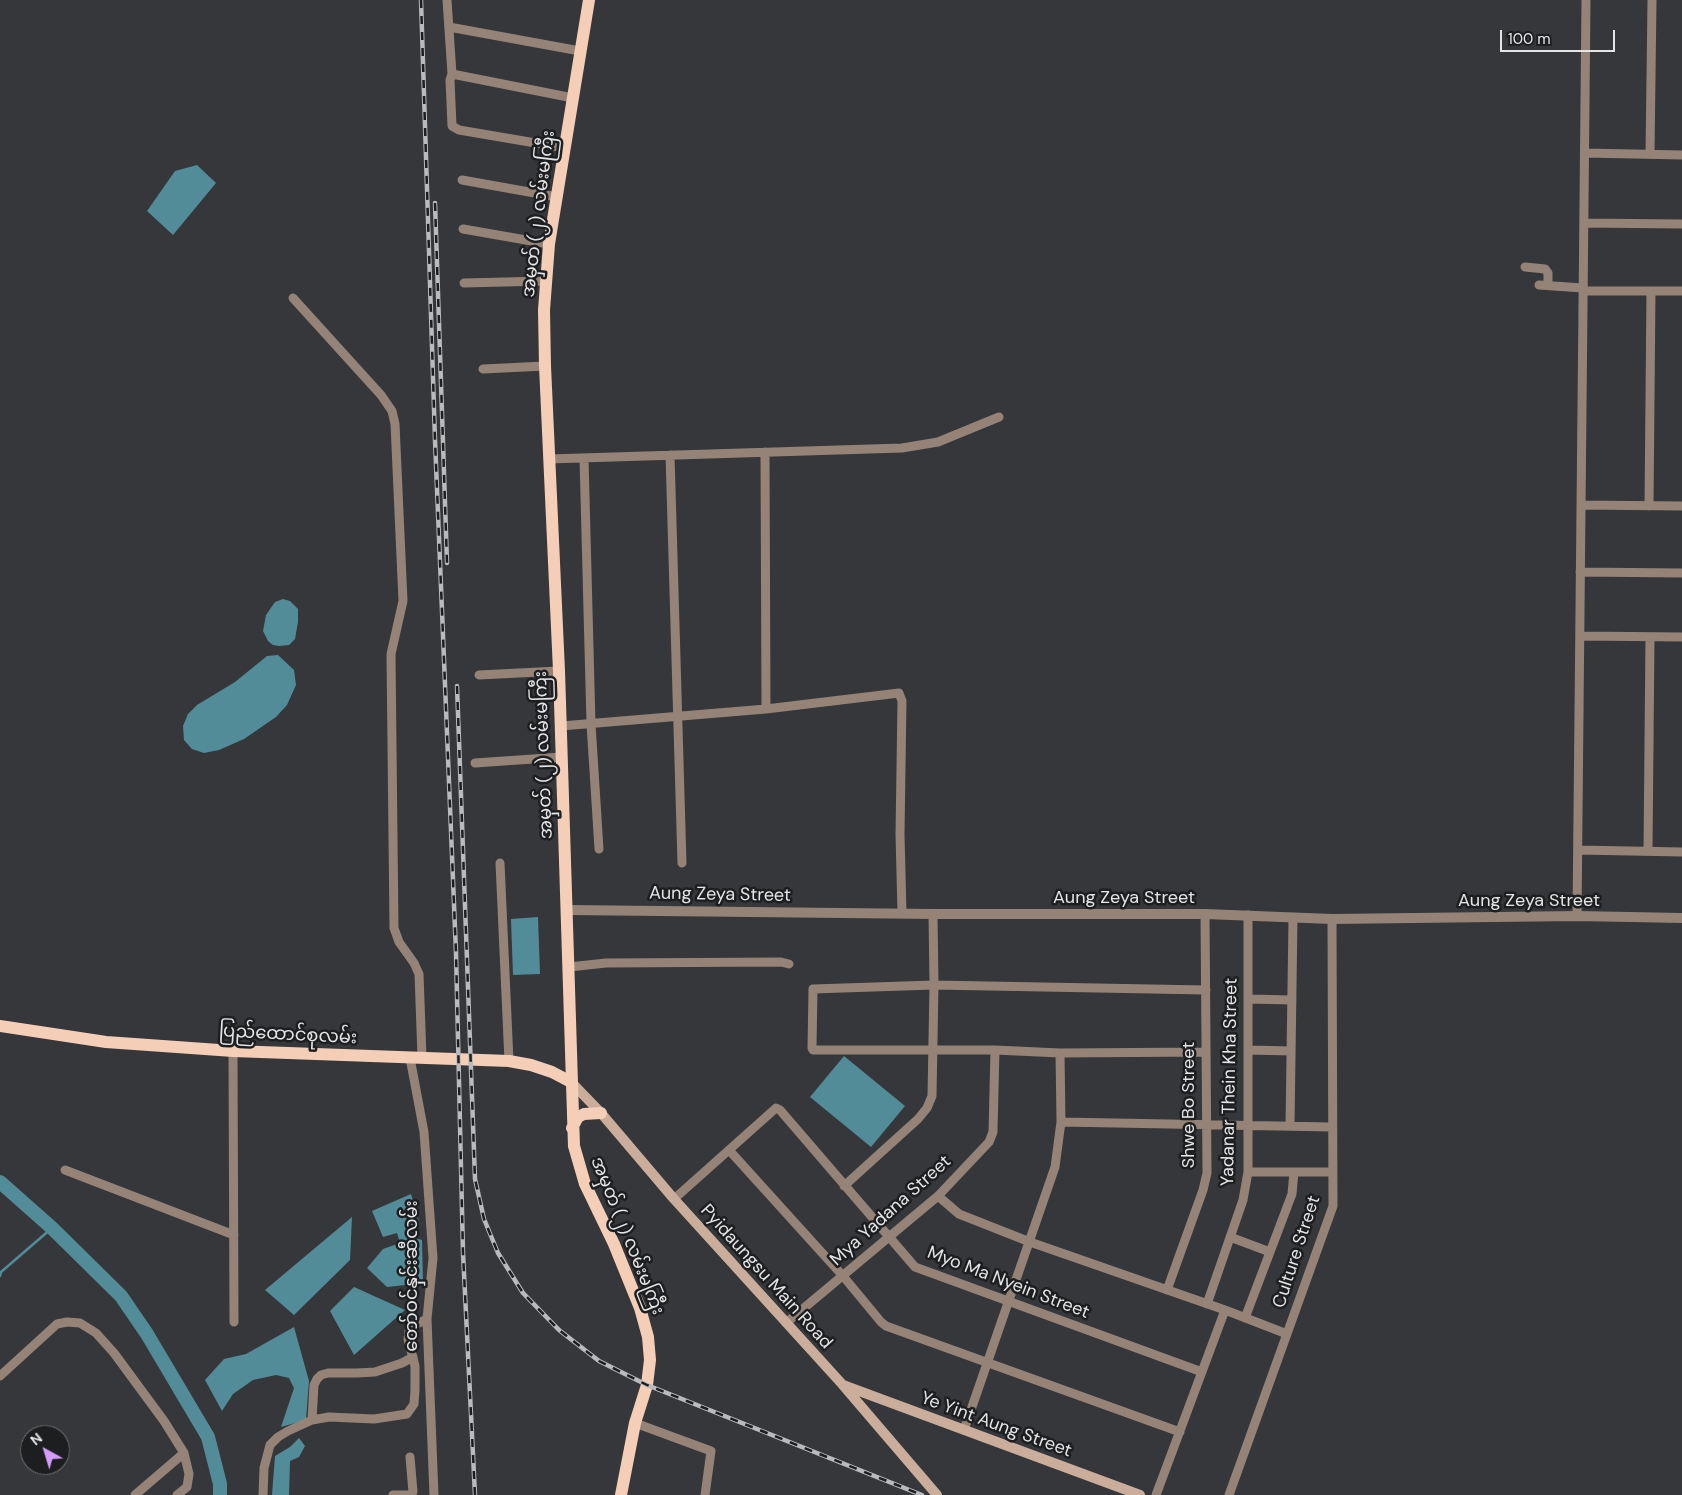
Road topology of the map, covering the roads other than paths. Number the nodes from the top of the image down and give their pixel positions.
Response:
1 (447, 0) edge
2 (589, 0) edge
3 (1586, 0) edge
4 (1652, 0) edge
5 (449, 27) junction
6 (580, 51) junction
7 (452, 74) junction
8 (573, 98) junction
9 (565, 148) junction
10 (1584, 153) junction
11 (1650, 154) junction
12 (1682, 155) edge
13 (462, 180) dead end
14 (557, 196) junction
15 (1585, 223) junction
16 (1682, 224) edge
17 (463, 229) dead end
18 (549, 244) junction
19 (1525, 267) dead end
20 (546, 281) junction
21 (464, 283) dead end
22 (1583, 289) junction
23 (1651, 291) junction
24 (1682, 291) edge
25 (293, 298) dead end
26 (545, 366) junction
27 (483, 368) dead end
28 (999, 417) dead end
29 (765, 452) junction
30 (670, 455) junction
31 (584, 458) junction
32 (549, 459) junction
33 (1581, 506) junction
34 (1649, 506) junction
35 (1682, 506) edge
36 (1580, 572) junction
37 (1682, 573) edge
38 (1580, 636) junction
39 (1650, 637) junction
40 (1682, 637) edge
41 (559, 670) junction
42 (480, 675) dead end
43 (766, 709) junction
44 (677, 716) junction
45 (592, 724) junction
46 (561, 726) junction
47 (562, 757) junction
48 (475, 763) dead end
49 (599, 849) dead end
50 (1578, 850) junction
51 (1648, 851) junction
52 (1682, 852) edge
53 (500, 862) dead end
54 (682, 863) dead end
55 (567, 910) junction
56 (902, 913) junction
57 (933, 914) junction
58 (1205, 914) junction
59 (1248, 915) junction
60 (1577, 916) junction
61 (1293, 918) junction
62 (1332, 918) junction
63 (1682, 918) edge
64 (789, 964) dead end
65 (569, 967) junction
66 (934, 985) junction
67 (1206, 990) junction
68 (1248, 999) junction
69 (1292, 1000) junction
70 (0, 1026) edge
71 (934, 1050) junction
72 (995, 1050) junction
73 (1249, 1050) junction
74 (233, 1051) junction
75 (1291, 1051) junction
76 (1206, 1052) junction
77 (1060, 1054) junction
78 (416, 1058) junction
79 (509, 1061) junction
80 (571, 1082) junction
81 (601, 1113) junction
82 (1061, 1122) junction
83 (1207, 1124) junction
84 (1249, 1125) junction
85 (1290, 1126) junction
86 (1332, 1127) junction
87 (572, 1128) junction
88 (730, 1150) junction
89 (65, 1170) dead end
90 (1248, 1172) junction
91 (1294, 1172) junction
92 (1333, 1172) junction
93 (844, 1186) junction
94 (938, 1196) junction
95 (674, 1199) junction
96 (234, 1235) junction
97 (889, 1237) junction
98 (1230, 1237) junction
99 (1030, 1242) junction
100 (1270, 1252) junction
101 (843, 1276) junction
102 (1167, 1290) junction
103 (1008, 1302) junction
104 (1207, 1304) junction
105 (1225, 1310) junction
106 (1244, 1318) junction
107 (427, 1319) junction
108 (234, 1322) dead end
109 (786, 1323) junction
110 (1287, 1334) junction
111 (413, 1357) junction
112 (987, 1362) junction
113 (1202, 1372) junction
114 (0, 1376) edge
115 (842, 1384) junction
116 (312, 1420) junction
117 (635, 1423) junction
118 (964, 1430) junction
119 (1180, 1432) junction
120 (184, 1453) junction
121 (410, 1457) dead end
122 (135, 1495) edge
123 (177, 1495) edge
124 (263, 1495) edge
125 (393, 1495) edge
126 (408, 1495) edge
127 (434, 1495) edge
128 (621, 1495) edge
129 (705, 1495) edge
130 (937, 1495) edge
131 (1140, 1495) edge
132 (1156, 1495) edge
133 (1229, 1495) edge

1 - 5 street
2 - 6 main road, အမှတ် (၂) လမ်းမကြီး
3 - 10 street
4 - 11 street
5 - 6 street
5 - 7 street
6 - 8 main road, အမှတ် (၂) လမ်းမကြီး
7 - 8 street
7 - 9 street
8 - 9 main road, အမှတ် (၂) လမ်းမကြီး
9 - 14 main road, အမှတ် (၂) လမ်းမကြီး
10 - 11 street
10 - 15 street
11 - 12 street
13 - 14 street
14 - 18 main road, အမှတ် (၂) လမ်းမကြီး
15 - 16 street
15 - 22 street
17 - 18 street
18 - 20 main road, အမှတ် (၂) လမ်းမကြီး
19 - 22 street
20 - 21 street
20 - 26 main road, အမှတ် (၂) လမ်းမကြီး
22 - 23 street
22 - 33 street
23 - 24 street
23 - 34 street
25 - 78 street, တော်ဝင်နှင်းဆီလမ်း
26 - 27 street
26 - 32 main road, အမှတ် (၂) လမ်းမကြီး
28 - 29 street
29 - 30 street
29 - 43 street
30 - 31 street
30 - 44 street
31 - 32 street
31 - 45 street
32 - 41 main road, အမှတ် (၂) လမ်းမကြီး
33 - 34 street
33 - 36 street
34 - 35 street
36 - 37 street
36 - 38 street
38 - 39 street
38 - 50 street
39 - 40 street
39 - 51 street
41 - 42 street
41 - 46 main road, အမှတ် (၂) လမ်းမကြီး
43 - 44 street
43 - 56 street
44 - 45 street
44 - 54 street
45 - 46 street
45 - 49 street
46 - 47 main road, အမှတ် (၂) လမ်းမကြီး
47 - 48 street
47 - 55 main road, အမှတ် (၂) လမ်းမကြီး
50 - 51 street
50 - 60 street
51 - 52 street
53 - 79 street
55 - 56 street, Aung Zeya Street
55 - 65 main road, အမှတ် (၂) လမ်းမကြီး
56 - 57 street, Aung Zeya Street
57 - 58 street, Aung Zeya Street
57 - 66 street
58 - 59 street, Aung Zeya Street
58 - 67 street, Shwe Bo Street
59 - 61 street, Aung Zeya Street
59 - 68 street, Yadanar Thein Kha Street
60 - 62 street, Aung Zeya Street
60 - 63 street, Aung Zeya Street
61 - 62 street, Aung Zeya Street
61 - 69 street
62 - 86 street, Culture Street
64 - 65 street
65 - 80 main road, အမှတ် (၂) လမ်းမကြီး
66 - 67 street
66 - 71 street
66 - 71 street
67 - 76 street, Shwe Bo Street
68 - 69 street
68 - 73 street, Yadanar Thein Kha Street
69 - 75 street
70 - 74 main road, ပြည်ထောင်စုလမ်း
71 - 72 street
71 - 93 street
72 - 77 street
72 - 94 street, Mya Yadana Street
73 - 75 street
73 - 84 street, Yadanar Thein Kha Street
74 - 78 main road, ပြည်ထောင်စုလမ်း
74 - 96 street
75 - 85 street
76 - 77 street
76 - 83 street, Shwe Bo Street
77 - 82 street
78 - 79 main road, ပြည်ထောင်စုလမ်း
78 - 107 street, တော်ဝင်နှင်းဆီလမ်း
79 - 80 main road, ပြည်ထောင်စုလမ်း
80 - 81 main road, Pyidaungsu Main Road
80 - 87 main road, အမှတ် (၂) လမ်းမကြီး
81 - 87 main road
81 - 95 main road, Pyidaungsu Main Road
82 - 83 street
82 - 99 street
83 - 84 street
83 - 102 street, Shwe Bo Street
84 - 85 street
84 - 90 street, Yadanar Thein Kha Street
85 - 86 street
86 - 92 street, Culture Street
87 - 117 main road, အမှတ် (၂) လမ်းမကြီး
88 - 93 street, Myo Ma Nyein Street
88 - 95 street
88 - 101 street
89 - 96 street
90 - 91 street
90 - 98 street, Yadanar Thein Kha Street
91 - 92 street
91 - 100 street
92 - 110 street, Culture Street
93 - 97 street, Myo Ma Nyein Street
94 - 97 street, Mya Yadana Street
94 - 99 street
95 - 109 main road, Pyidaungsu Main Road
96 - 108 street
97 - 101 street, Mya Yadana Street
97 - 103 street, Myo Ma Nyein Street
98 - 100 street
98 - 104 street, Yadanar Thein Kha Street
99 - 102 street
99 - 103 street
100 - 106 street
101 - 109 street, Mya Yadana Street
101 - 112 street
102 - 104 street
103 - 112 street
103 - 113 street, Myo Ma Nyein Street
104 - 105 street
105 - 106 street
105 - 113 street
106 - 110 street
107 - 111 street
107 - 127 street, တော်ဝင်နှင်းဆီလမ်း
109 - 115 main road, Pyidaungsu Main Road
110 - 133 street, Culture Street
111 - 116 street
111 - 116 street
112 - 118 street
112 - 119 street
113 - 119 street
114 - 120 street
115 - 118 main road, Ye Yint Aung Street
115 - 130 main road, Pyidaungsu Main Road
116 - 124 street
117 - 128 main road, အမှတ် (၂) လမ်းမကြီး
117 - 129 street
118 - 131 main road, Ye Yint Aung Street
119 - 132 street
120 - 122 street
120 - 123 street
121 - 126 street
125 - 126 street

